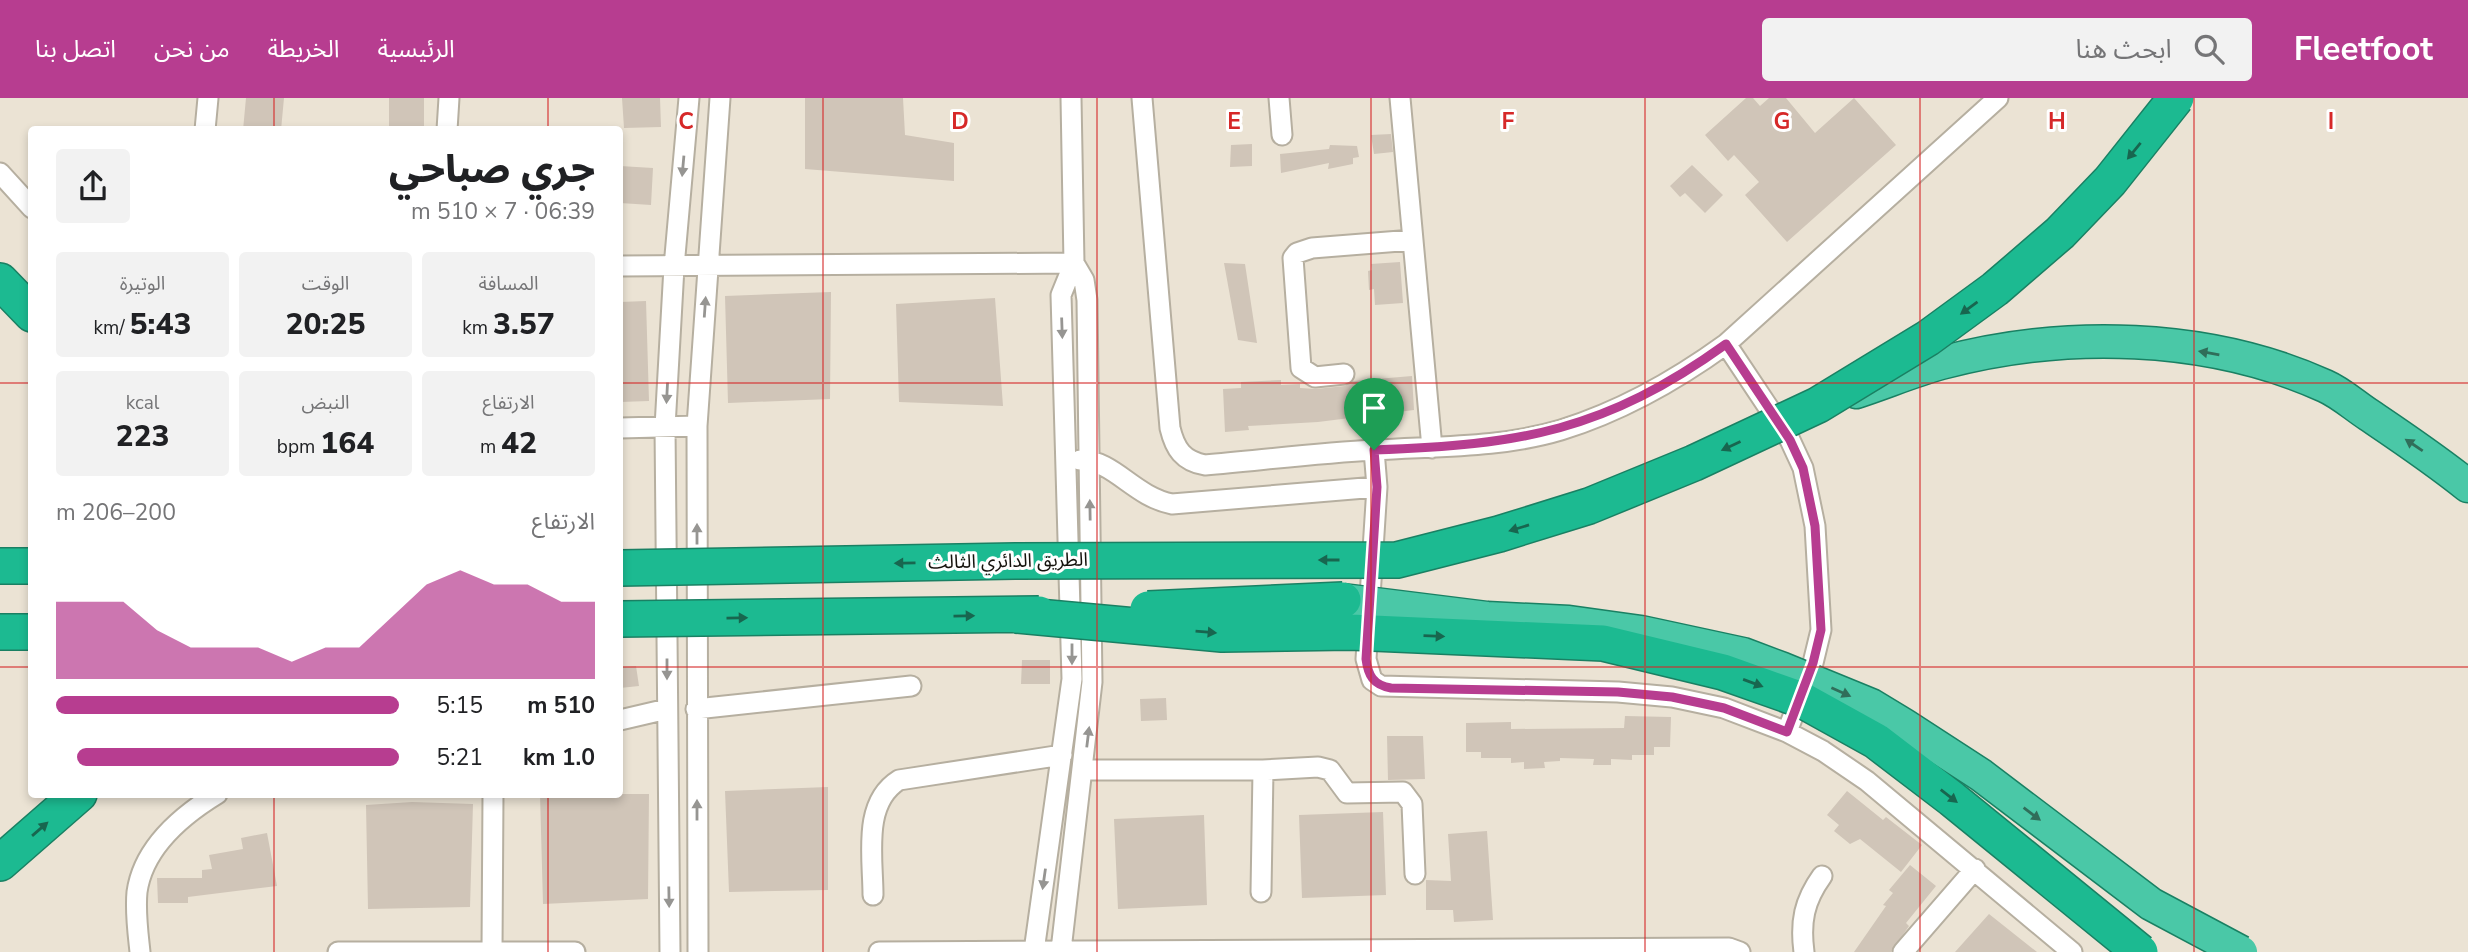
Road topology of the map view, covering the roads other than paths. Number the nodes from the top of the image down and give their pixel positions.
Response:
1 (208, 98) edge
2 (449, 98) edge
3 (689, 98) edge
4 (720, 98) edge
5 (1071, 98) edge
6 (1142, 98) edge
7 (1279, 98) edge
8 (1400, 98) edge
9 (1998, 98) edge
10 (2176, 98) edge
11 (205, 126) edge
12 (447, 126) edge
13 (1282, 135) dead end
14 (0, 173) edge
15 (28, 204) edge
16 (1413, 240) junction
17 (1074, 263) junction
18 (707, 265) junction
19 (623, 266) edge
20 (674, 267) junction
21 (0, 281) edge
22 (28, 310) edge
23 (1726, 344) junction
24 (1344, 374) dead end
25 (1818, 405) junction
26 (697, 426) junction
27 (666, 427) junction
28 (623, 428) edge
29 (1432, 448) junction
30 (1374, 450) junction
31 (1066, 459) junction
32 (1089, 460) junction
33 (2468, 486) edge
34 (1377, 487) junction
35 (623, 568) edge
36 (1343, 600) joint
37 (1016, 615) junction
38 (623, 619) edge
39 (911, 686) dead end
40 (667, 709) junction
41 (696, 709) junction
42 (623, 719) edge
43 (1787, 732) junction
44 (1062, 755) junction
45 (1084, 770) junction
46 (1264, 770) junction
47 (74, 798) edge
48 (211, 798) edge
49 (493, 798) edge
50 (0, 863) edge
51 (1975, 869) junction
52 (1415, 874) dead end
53 (1822, 876) dead end
54 (1261, 892) dead end
55 (873, 895) dead end
56 (492, 950) edge
57 (1061, 950) edge
58 (398, 951) edge
59 (465, 951) edge
60 (1034, 951) edge
61 (1220, 951) edge
62 (1252, 951) edge
63 (1434, 951) edge
64 (1460, 951) edge
65 (140, 952) edge
66 (338, 952) edge
67 (575, 952) edge
68 (670, 952) edge
69 (698, 952) edge
70 (880, 952) edge
71 (1740, 952) edge
72 (1804, 952) edge
73 (1903, 952) edge
74 (2072, 952) edge
75 (2140, 952) edge
76 (2241, 952) edge

1 - 11 street
2 - 12 street
3 -> 20 street
4 - 18 street
5 - 17 street
6 - 30 street
7 - 13 street
8 - 16 street
9 - 23 street
10 -> 25 highway, الطريق الدائري الثالث, bridge
14 - 15 street
16 - 24 street
16 - 29 street
17 - 18 street
17 -> 31 street
17 - 32 street
18 - 20 street
26 -> 18 street
19 - 20 street
20 -> 27 street
21 - 22 highway
23 - 29 street
23 - 43 street
33 -> 25 highway, bridge
25 -> 35 highway, الطريق الدائري الثالث, bridge
26 - 27 street
41 -> 26 street
27 - 28 street
27 -> 40 street
29 - 30 street
30 - 34 street
31 - 32 street
31 -> 44 street
32 - 34 street
45 -> 32 street
34 - 43 street
36 - 37 highway, bridge
36 -> 76 highway, bridge
38 -> 37 highway, bridge
37 -> 75 highway, bridge
39 - 41 street
40 - 42 street
40 -> 68 street
69 -> 41 street
43 - 51 street
44 - 55 street
44 -> 60 street
45 - 46 street
45 - 57 street
46 - 52 street
46 - 54 street
50 -> 47 highway
48 - 65 street
49 - 56 street
51 - 73 street
51 - 74 street
53 - 72 street
56 - 59 street
56 - 67 street
57 - 60 street
57 - 61 street
58 - 59 street
58 - 66 street
60 - 70 street
61 - 62 street
62 - 63 street
63 - 64 street
64 - 71 street

